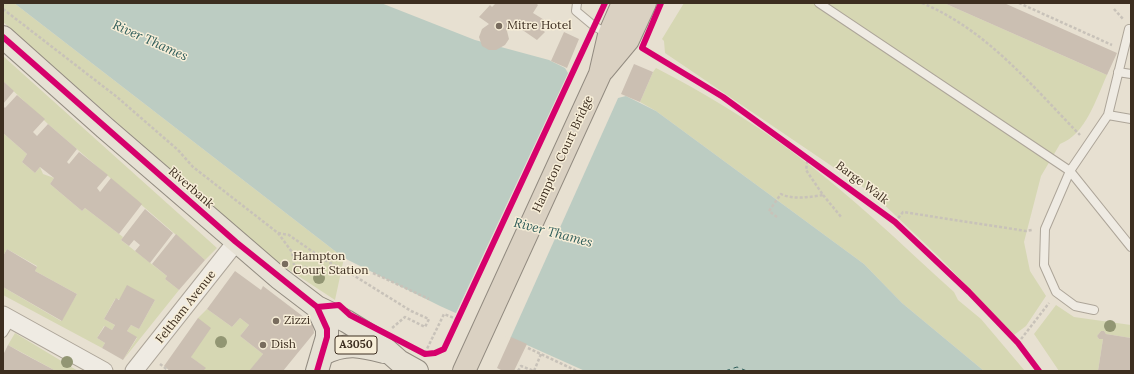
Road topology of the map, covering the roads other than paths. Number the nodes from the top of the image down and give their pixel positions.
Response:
1 (577, 3) edge
2 (623, 3) edge
3 (645, 3) edge
4 (819, 3) edge
5 (1129, 29) dead end
6 (609, 35) junction
7 (3, 37) edge
8 (1118, 72) junction
9 (1131, 74) edge
10 (598, 79) junction
11 (1108, 115) junction
12 (1131, 118) edge
13 (1070, 171) junction
14 (236, 242) junction
15 (1131, 247) edge
16 (317, 307) junction
17 (1094, 310) dead end
18 (6, 322) edge
19 (388, 344) junction
20 (421, 362) edge
21 (470, 363) edge
22 (317, 365) edge
23 (104, 371) edge
24 (134, 371) edge

1 - 6 lane
2 - 6 highway
3 - 10 highway
4 - 13 lane
5 - 8 lane
6 - 10 highway
7 - 14 main road, Riverbank / A3050
8 - 9 lane
8 - 11 lane
10 - 21 highway, Hampton Court Bridge
11 - 12 lane
11 - 13 lane
13 - 15 lane
13 - 17 lane
14 - 16 main road, Riverbank / A3050
14 - 24 street, Feltham Avenue
16 - 19 main road, Riverbank / A3050
16 - 22 main road, Riverbank / A3050
18 - 23 street
19 - 20 main road, Riverbank / A3050
19 - 22 main road, A3050

